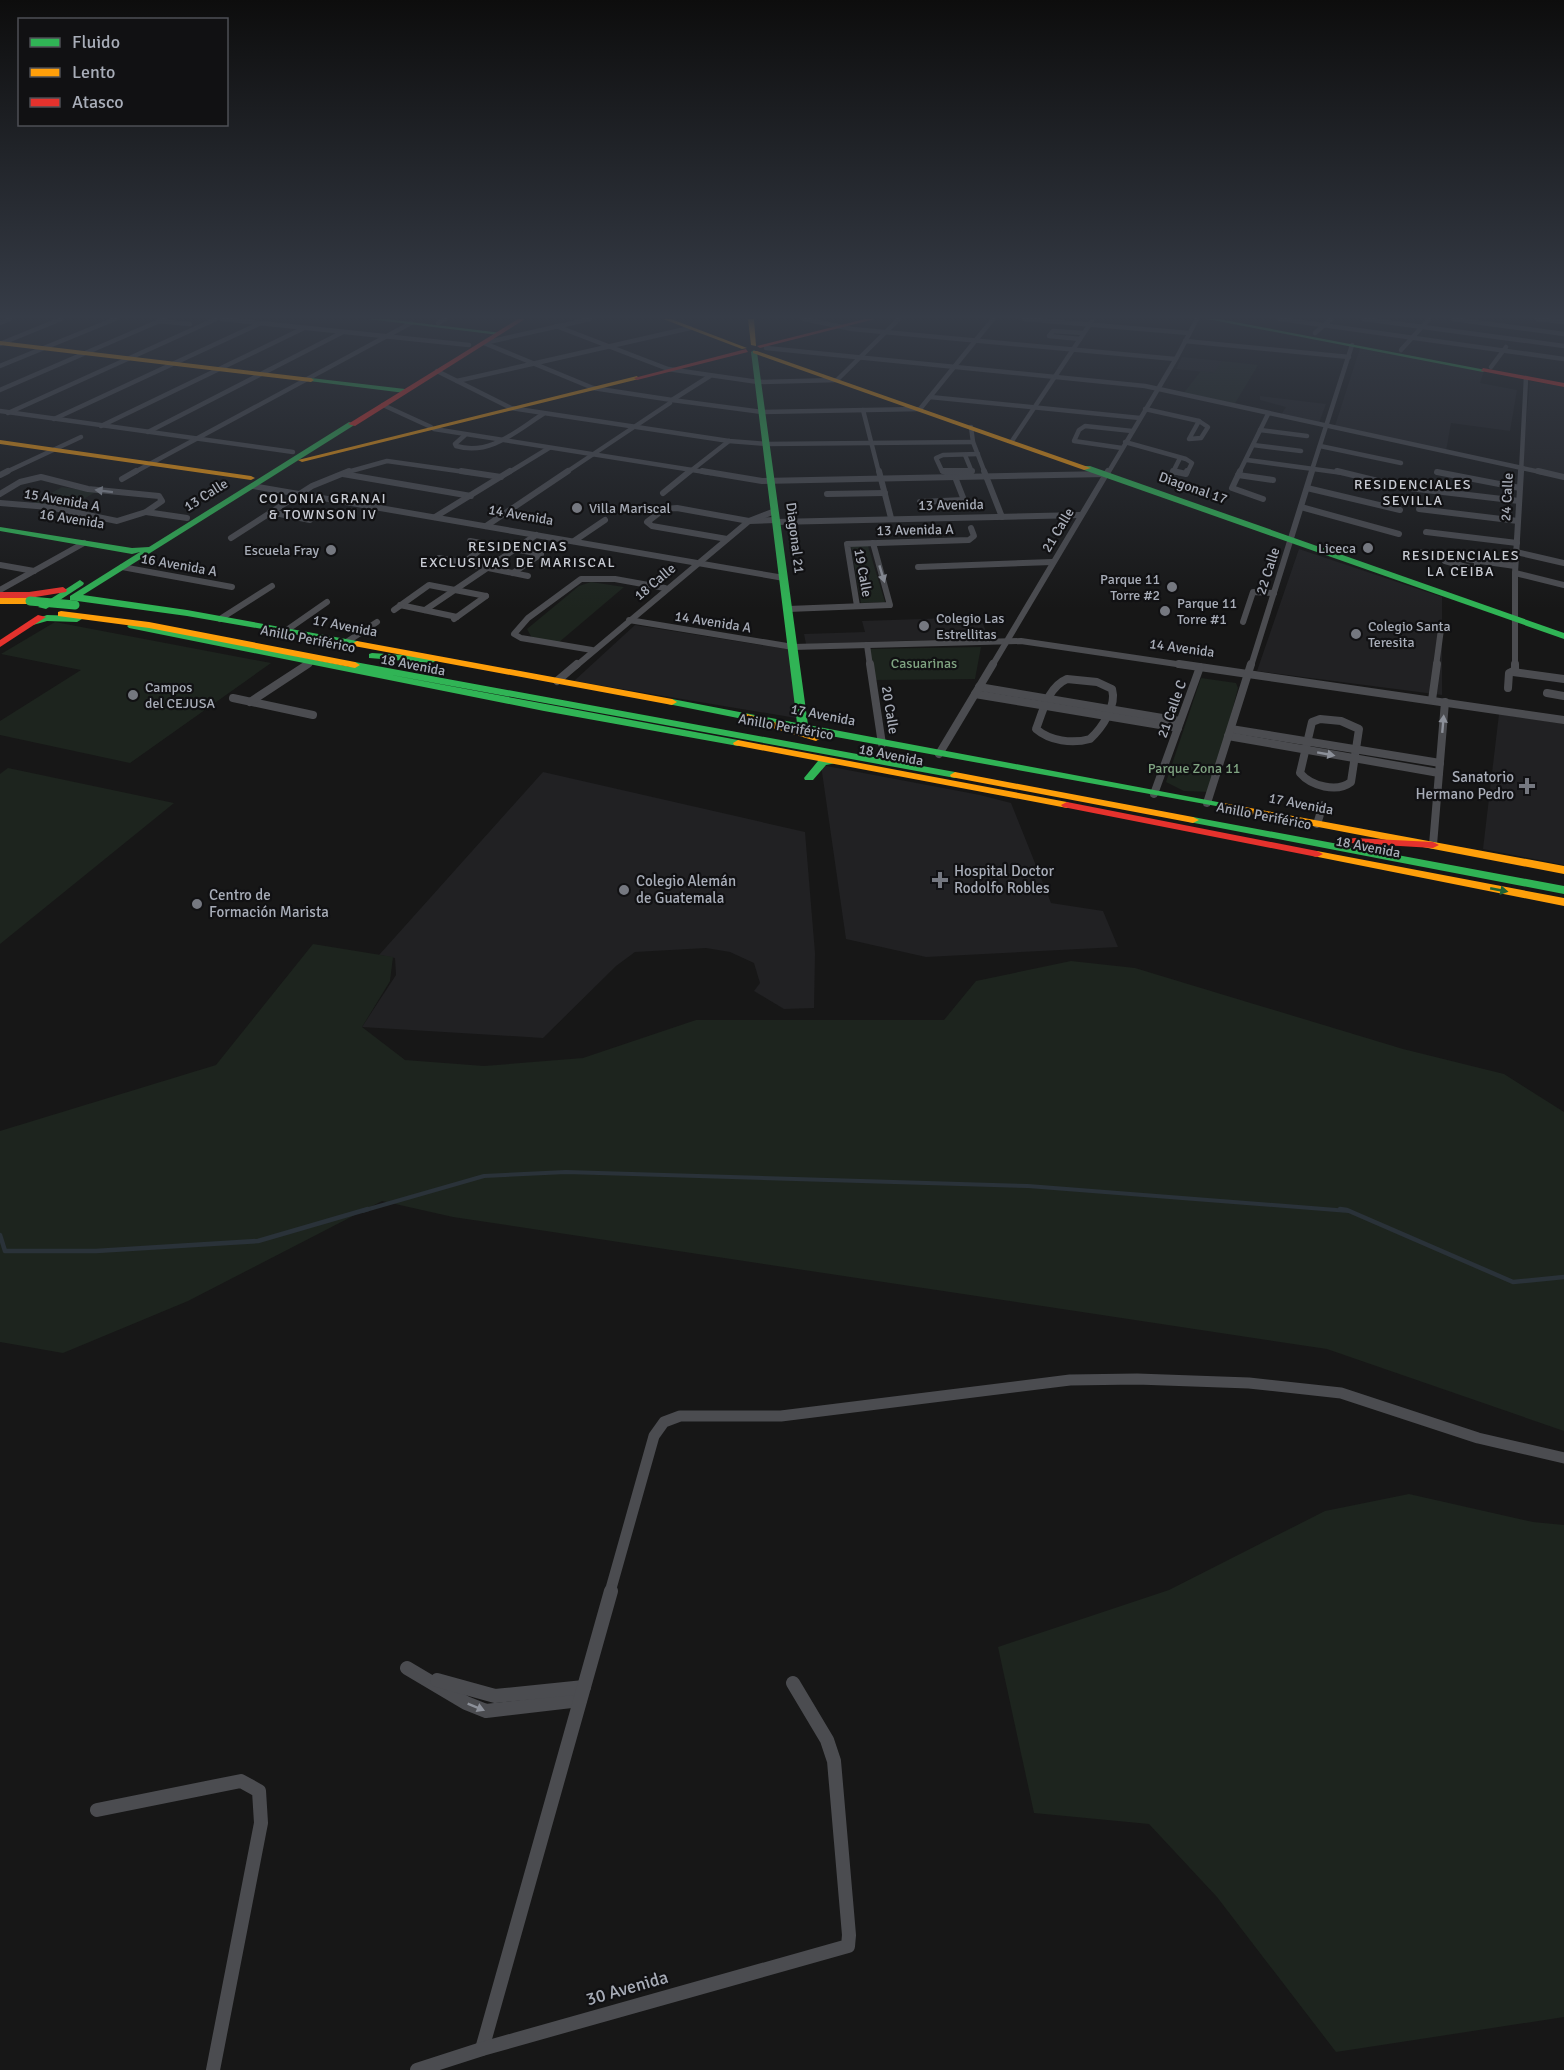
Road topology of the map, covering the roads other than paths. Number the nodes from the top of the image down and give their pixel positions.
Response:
1 (32, 416) edge
2 (61, 416) edge
3 (122, 416) edge
4 (180, 416) edge
5 (239, 416) edge
6 (359, 416) edge
7 (365, 416) edge
8 (405, 416) edge
9 (478, 416) edge
10 (540, 416) edge
11 (554, 416) edge
12 (650, 416) edge
13 (762, 416) edge
14 (865, 416) edge
15 (939, 416) edge
16 (1028, 416) edge
17 (1114, 416) edge
18 (1172, 416) edge
19 (1267, 416) edge
20 (1275, 416) edge
21 (1331, 416) edge
22 (1524, 416) edge
23 (1140, 418) joint
24 (54, 419) junction
25 (1199, 422) junction
26 (100, 426) junction
27 (429, 427) junction
28 (633, 427) junction
29 (971, 427) junction
30 (1327, 427) junction
31 (1260, 430) junction
32 (1132, 431) junction
33 (148, 432) junction
34 (465, 435) junction
35 (1307, 436) dead end
36 (81, 437) dead end
37 (196, 439) junction
38 (500, 441) junction
39 (729, 441) junction
40 (1012, 441) junction
41 (0, 442) edge
42 (973, 442) junction
43 (872, 443) junction
44 (766, 444) junction
45 (1123, 445) junction
46 (1253, 445) junction
47 (1320, 446) junction
48 (549, 448) junction
49 (55, 450) junction
50 (1301, 451) dead end
51 (978, 454) junction
52 (591, 455) junction
53 (965, 455) junction
54 (1180, 458) junction
55 (289, 460) junction
56 (1246, 460) junction
57 (1401, 463) dead end
58 (150, 464) junction
59 (1314, 467) junction
60 (1521, 468) junction
61 (690, 470) junction
62 (1437, 472) dead end
63 (340, 474) junction
64 (1106, 474) junction
65 (1239, 476) junction
66 (0, 477) edge
67 (501, 477) junction
68 (955, 477) junction
69 (988, 477) junction
70 (1564, 477) edge
71 (122, 479) dead end
72 (881, 479) junction
73 (1273, 480) dead end
74 (771, 481) junction
75 (20, 482) junction
76 (252, 482) junction
77 (1390, 484) dead end
78 (1307, 488) junction
79 (1409, 488) dead end
80 (1520, 488) junction
81 (300, 493) junction
82 (663, 493) dead end
83 (885, 493) junction
84 (0, 494) edge
85 (827, 494) dead end
86 (471, 496) junction
87 (1263, 499) dead end
88 (1519, 501) junction
89 (920, 502) dead end
90 (0, 503) edge
91 (1301, 507) junction
92 (1419, 509) dead end
93 (1400, 510) dead end
94 (146, 512) junction
95 (270, 512) junction
96 (1080, 515) junction
97 (435, 517) junction
98 (1002, 517) junction
99 (187, 518) junction
100 (776, 518) junction
101 (891, 518) junction
102 (310, 520) dead end
103 (604, 520) dead end
104 (749, 521) junction
105 (1518, 521) junction
106 (0, 524) edge
107 (486, 526) junction
108 (972, 528) dead end
109 (0, 529) edge
110 (1426, 532) dead end
111 (1399, 534) dead end
112 (536, 535) junction
113 (231, 538) dead end
114 (727, 539) junction
115 (1291, 539) junction
116 (470, 541) dead end
117 (574, 542) junction
118 (84, 543) junction
119 (161, 543) junction
120 (873, 543) junction
121 (1517, 543) junction
122 (488, 544) junction
123 (847, 544) joint
124 (135, 549) junction
125 (514, 549) junction
126 (1516, 552) junction
127 (439, 558) dead end
128 (1477, 561) junction
129 (1052, 562) junction
130 (463, 563) junction
131 (697, 563) junction
132 (1564, 563) edge
133 (0, 565) edge
134 (122, 567) junction
135 (918, 567) dead end
136 (486, 568) junction
137 (1515, 569) junction
138 (34, 571) junction
139 (513, 573) junction
140 (528, 576) dead end
141 (784, 578) junction
142 (1564, 585) edge
143 (272, 586) dead end
144 (232, 587) dead end
145 (665, 588) junction
146 (0, 590) edge
147 (454, 590) junction
148 (1274, 593) junction
149 (0, 595) edge
150 (75, 596) junction
151 (0, 601) edge
152 (327, 602) dead end
153 (1250, 603) junction
154 (25, 605) junction
155 (400, 605) junction
156 (857, 606) junction
157 (1270, 606) junction
158 (788, 609) junction
159 (0, 610) edge
160 (394, 610) dead end
161 (425, 610) junction
162 (1246, 612) junction
163 (1267, 615) junction
164 (1514, 618) junction
165 (220, 619) junction
166 (629, 620) junction
167 (33, 622) junction
168 (377, 622) dead end
169 (1243, 622) dead end
170 (1441, 629) dead end
171 (284, 632) junction
172 (0, 634) edge
173 (1564, 636) edge
174 (1006, 642) junction
175 (345, 643) junction
176 (0, 644) edge
177 (867, 645) junction
178 (793, 647) junction
179 (274, 650) junction
180 (592, 650) junction
181 (372, 656) junction
182 (432, 660) junction
183 (315, 663) junction
184 (1200, 667) junction
185 (1513, 672) junction
186 (1248, 674) junction
187 (1564, 679) edge
188 (557, 681) junction
189 (1508, 688) dead end
190 (977, 690) junction
191 (1547, 693) dead end
192 (1564, 696) edge
193 (233, 698) dead end
194 (1432, 700) junction
195 (1046, 701) junction
196 (250, 702) junction
197 (1445, 702) junction
198 (544, 708) junction
199 (608, 712) junction
200 (1109, 712) junction
201 (313, 715) dead end
202 (747, 717) junction
203 (1564, 720) edge
204 (1179, 725) junction
205 (803, 729) junction
206 (1230, 733) junction
207 (816, 738) junction
208 (1306, 741) junction
209 (882, 744) junction
210 (1304, 750) junction
211 (1356, 750) junction
212 (939, 754) junction
213 (1355, 759) junction
214 (832, 761) junction
215 (1440, 763) junction
216 (1439, 773) junction
217 (962, 776) junction
218 (809, 778) dead end
219 (1154, 794) junction
220 (1024, 797) junction
221 (1207, 804) junction
222 (1323, 805) dead end
223 (1317, 824) junction
224 (1346, 840) junction
225 (1433, 845) junction
226 (1564, 870) edge
227 (1564, 881) edge
228 (1564, 890) edge
229 (1564, 902) edge
230 (1564, 1458) edge
231 (407, 1668) dead end
232 (793, 1683) dead end
233 (582, 1693) junction
234 (97, 1810) dead end
235 (482, 2049) junction
236 (213, 2070) edge
237 (417, 2070) edge

1 - 24 street
2 - 24 street
3 - 26 street
4 - 33 street
5 - 37 street
6 - 55 main road, 13 Calle
7 - 55 main road, 13 Calle
8 - 27 street
9 - 27 main road
10 - 38 street
11 - 28 street
12 - 28 street
13 - 44 main road, Diagonal 21
14 - 43 street
15 - 29 main road, Diagonal 17
16 - 40 street
17 - 23 street
18 - 25 street
19 - 31 street
20 - 30 street
21 - 30 street, 22 Calle
22 - 60 street, 24 Calle
23 - 32 street, 21 Calle
24 - 26 street
25 - 25 street
26 - 33 street
27 - 34 street
27 - 55 main road
27 - 55 main road
28 - 39 street
28 - 52 street
29 - 40 main road, Diagonal 17
29 - 42 street
30 - 47 street, 22 Calle
30 - 60 street
31 - 35 street
31 - 46 street
32 - 45 street, 21 Calle
32 - 45 street
33 - 37 street
34 - 38 street
34 - 38 street
36 - 49 street
37 - 55 street
37 - 58 street
38 - 48 street
39 - 44 street
39 - 61 street
40 - 64 main road, Diagonal 17
41 - 49 main road, 14 Avenida
42 - 43 street
42 - 51 street
43 - 44 street
43 - 72 street
44 - 74 main road, Diagonal 21
45 - 54 street
45 - 64 street, 21 Calle
46 - 50 street
46 - 56 street
47 - 57 street
47 - 59 street, 22 Calle
48 - 52 street
48 - 67 street
49 - 58 main road, 14 Avenida
49 - 66 street
51 - 53 street
51 - 69 street
52 - 61 street
52 - 107 street
53 - 53 street
54 - 54 street
55 - 76 main road, 13 Calle
55 - 76 main road, 13 Calle
56 - 59 street
56 - 65 street
58 - 71 street
58 - 76 main road, 14 Avenida
59 - 77 street
59 - 78 street, 22 Calle
60 - 70 street
60 - 80 street, 24 Calle
61 - 74 street
61 - 82 street
62 - 80 street
63 - 67 street
63 - 81 street
63 - 86 street
64 - 69 street
64 - 96 street, 21 Calle
64 - 115 main road, Diagonal 17
65 - 73 street
65 - 87 street
66 - 75 street
67 - 86 street
68 - 69 street
68 - 72 street
68 - 89 street
69 - 98 street
72 - 74 street
72 - 83 street
74 - 100 main road, Diagonal 21
75 - 84 street
94 -> 75 street
76 - 81 street, 14 Avenida
76 - 99 main road, 13 Calle
76 - 119 main road, 13 Calle
78 - 91 street, 22 Calle
78 - 93 street
79 - 88 street
80 - 88 street, 24 Calle
81 - 95 street
81 - 97 street, 14 Avenida
83 - 85 street
83 - 101 street
86 - 97 street
88 - 105 street, 24 Calle
90 - 94 street, 15 Avenida A
91 - 111 street
91 - 115 street, 22 Calle
92 - 105 street
94 - 99 street
95 - 102 street
95 - 113 street
96 - 98 street, 13 Avenida
96 - 129 street, 21 Calle
97 - 107 street, 14 Avenida
98 - 101 street, 13 Avenida
99 - 124 main road, 13 Calle
100 - 101 street, 13 Avenida
100 - 104 street, 13 Avenida
100 - 141 main road, Diagonal 21
103 - 117 street
104 - 114 street, 18 Calle
104 - 114 street, 13 Avenida
105 - 121 street, 24 Calle
106 - 124 main road, 16 Avenida
107 - 112 street, 14 Avenida
108 - 120 street, 13 Avenida A
109 - 118 main road, 16 Avenida
110 - 121 street
112 - 117 street, 14 Avenida
112 - 125 street
114 - 131 street, 18 Calle
115 - 148 street, 22 Calle
115 - 164 main road, Diagonal 17
116 - 122 street
117 - 131 street, 14 Avenida
118 - 124 main road, 16 Avenida
118 - 138 street
119 - 124 main road
119 - 134 main road, 13 Calle
120 - 123 street, 13 Avenida A
120 -> 156 street, 19 Calle
121 - 126 street, 24 Calle
122 - 125 street
122 - 130 street
123 - 156 street, 19 Calle
124 - 150 main road, 13 Calle
125 - 136 street
125 - 139 street
126 - 132 street
126 - 137 street, 24 Calle
127 - 130 street
128 - 128 street
128 - 137 street
129 - 135 street
129 - 174 street, 21 Calle
130 - 136 street
131 - 141 street, 14 Avenida
131 - 145 street, 18 Calle
133 - 138 street
134 - 144 street, 16 Avenida A
134 - 150 main road, 13 Calle
136 - 139 street
136 - 147 street
137 - 142 street
137 - 164 street, 24 Calle
138 - 146 street
139 - 140 street
141 - 158 main road, Diagonal 21
143 - 165 street
145 - 166 street, 18 Calle
145 - 180 street, 14 Avenida A
147 - 155 street
147 - 161 street
147 - 161 street
148 - 153 street
148 - 157 street, 22 Calle
149 - 150 main road, Anillo Periférico
150 - 154 main road, Anillo Periférico, bridge
150 - 165 main road, 17 Avenida
150 - 167 main road, 13 Calle
150 - 172 main road, 13 Calle
150 - 181 main road, Anillo Periférico
151 - 154 main road, Anillo Periférico
152 - 171 street
153 - 157 street
153 - 162 street
154 - 159 main road, Anillo Periférico
154 - 179 main road, Anillo Periférico
155 - 160 street
155 - 161 street
156 - 158 street
157 - 163 street, 22 Calle
158 - 178 main road, Diagonal 21
162 - 163 street
162 - 169 street
163 - 186 street, 22 Calle
164 - 173 main road, Diagonal 17
164 - 185 street, 24 Calle
165 - 171 main road, 17 Avenida
166 - 178 street, 14 Avenida A
166 - 180 street, 18 Calle
167 - 176 main road, 13 Calle
167 - 183 main road, 18 Avenida
168 - 175 street
170 - 194 street
171 - 175 main road, 17 Avenida
174 - 177 street, 14 Avenida
174 - 184 street, 14 Avenida
174 - 190 street, 21 Calle
175 - 182 main road, 17 Avenida
177 - 178 street, 14 Avenida
177 - 209 street, 20 Calle
178 - 205 main road, Diagonal 21
179 - 183 main road
179 - 199 main road, Anillo Periférico
180 - 188 street, 18 Calle
181 - 182 main road
181 - 207 main road, Anillo Periférico
182 - 188 main road, 17 Avenida
183 - 196 street
183 - 198 main road, 18 Avenida
184 - 186 street, 14 Avenida
184 - 204 street, 21 Calle C
185 - 187 street
185 - 189 street, 24 Calle
186 - 194 street, 14 Avenida
186 - 206 street, 22 Calle
188 - 202 main road, 17 Avenida
190 - 195 street
190 - 212 street, 21 Calle
191 - 192 street
193 - 196 street
194 - 197 street, 14 Avenida
195 - 200 street
195 - 200 street
195 - 200 street
196 - 201 street
197 - 203 street, 14 Avenida
215 -> 197 street
198 - 199 main road
198 - 214 main road, 18 Avenida
199 - 217 main road, Anillo Periférico
200 - 204 street
202 - 205 main road, 17 Avenida
202 - 207 main road
204 - 219 street, 21 Calle C
205 - 209 main road, 17 Avenida
206 - 208 street
206 - 210 street
206 - 221 street, 22 Calle
207 - 224 main road, Anillo Periférico
208 - 210 street
208 - 211 street
208 - 211 street
209 - 212 main road, 17 Avenida
210 -> 213 street
210 - 213 street
211 - 213 street
211 - 215 street
212 - 219 main road, 17 Avenida
213 - 216 street
214 - 218 main road
214 - 220 main road, 18 Avenida
215 - 216 street
216 - 225 street
217 - 220 main road
217 - 228 main road, Anillo Periférico
219 - 221 main road, 17 Avenida
220 -> 229 main road, 18 Avenida
221 - 223 main road, 17 Avenida
222 - 223 street
223 - 225 main road, 17 Avenida
224 - 225 main road
224 - 227 main road, Anillo Periférico
225 - 226 main road, 17 Avenida
230 - 233 street
231 - 233 street
232 - 235 street, 30 Avenida
233 - 235 street
234 - 236 street
235 - 237 street, 30 Avenida

